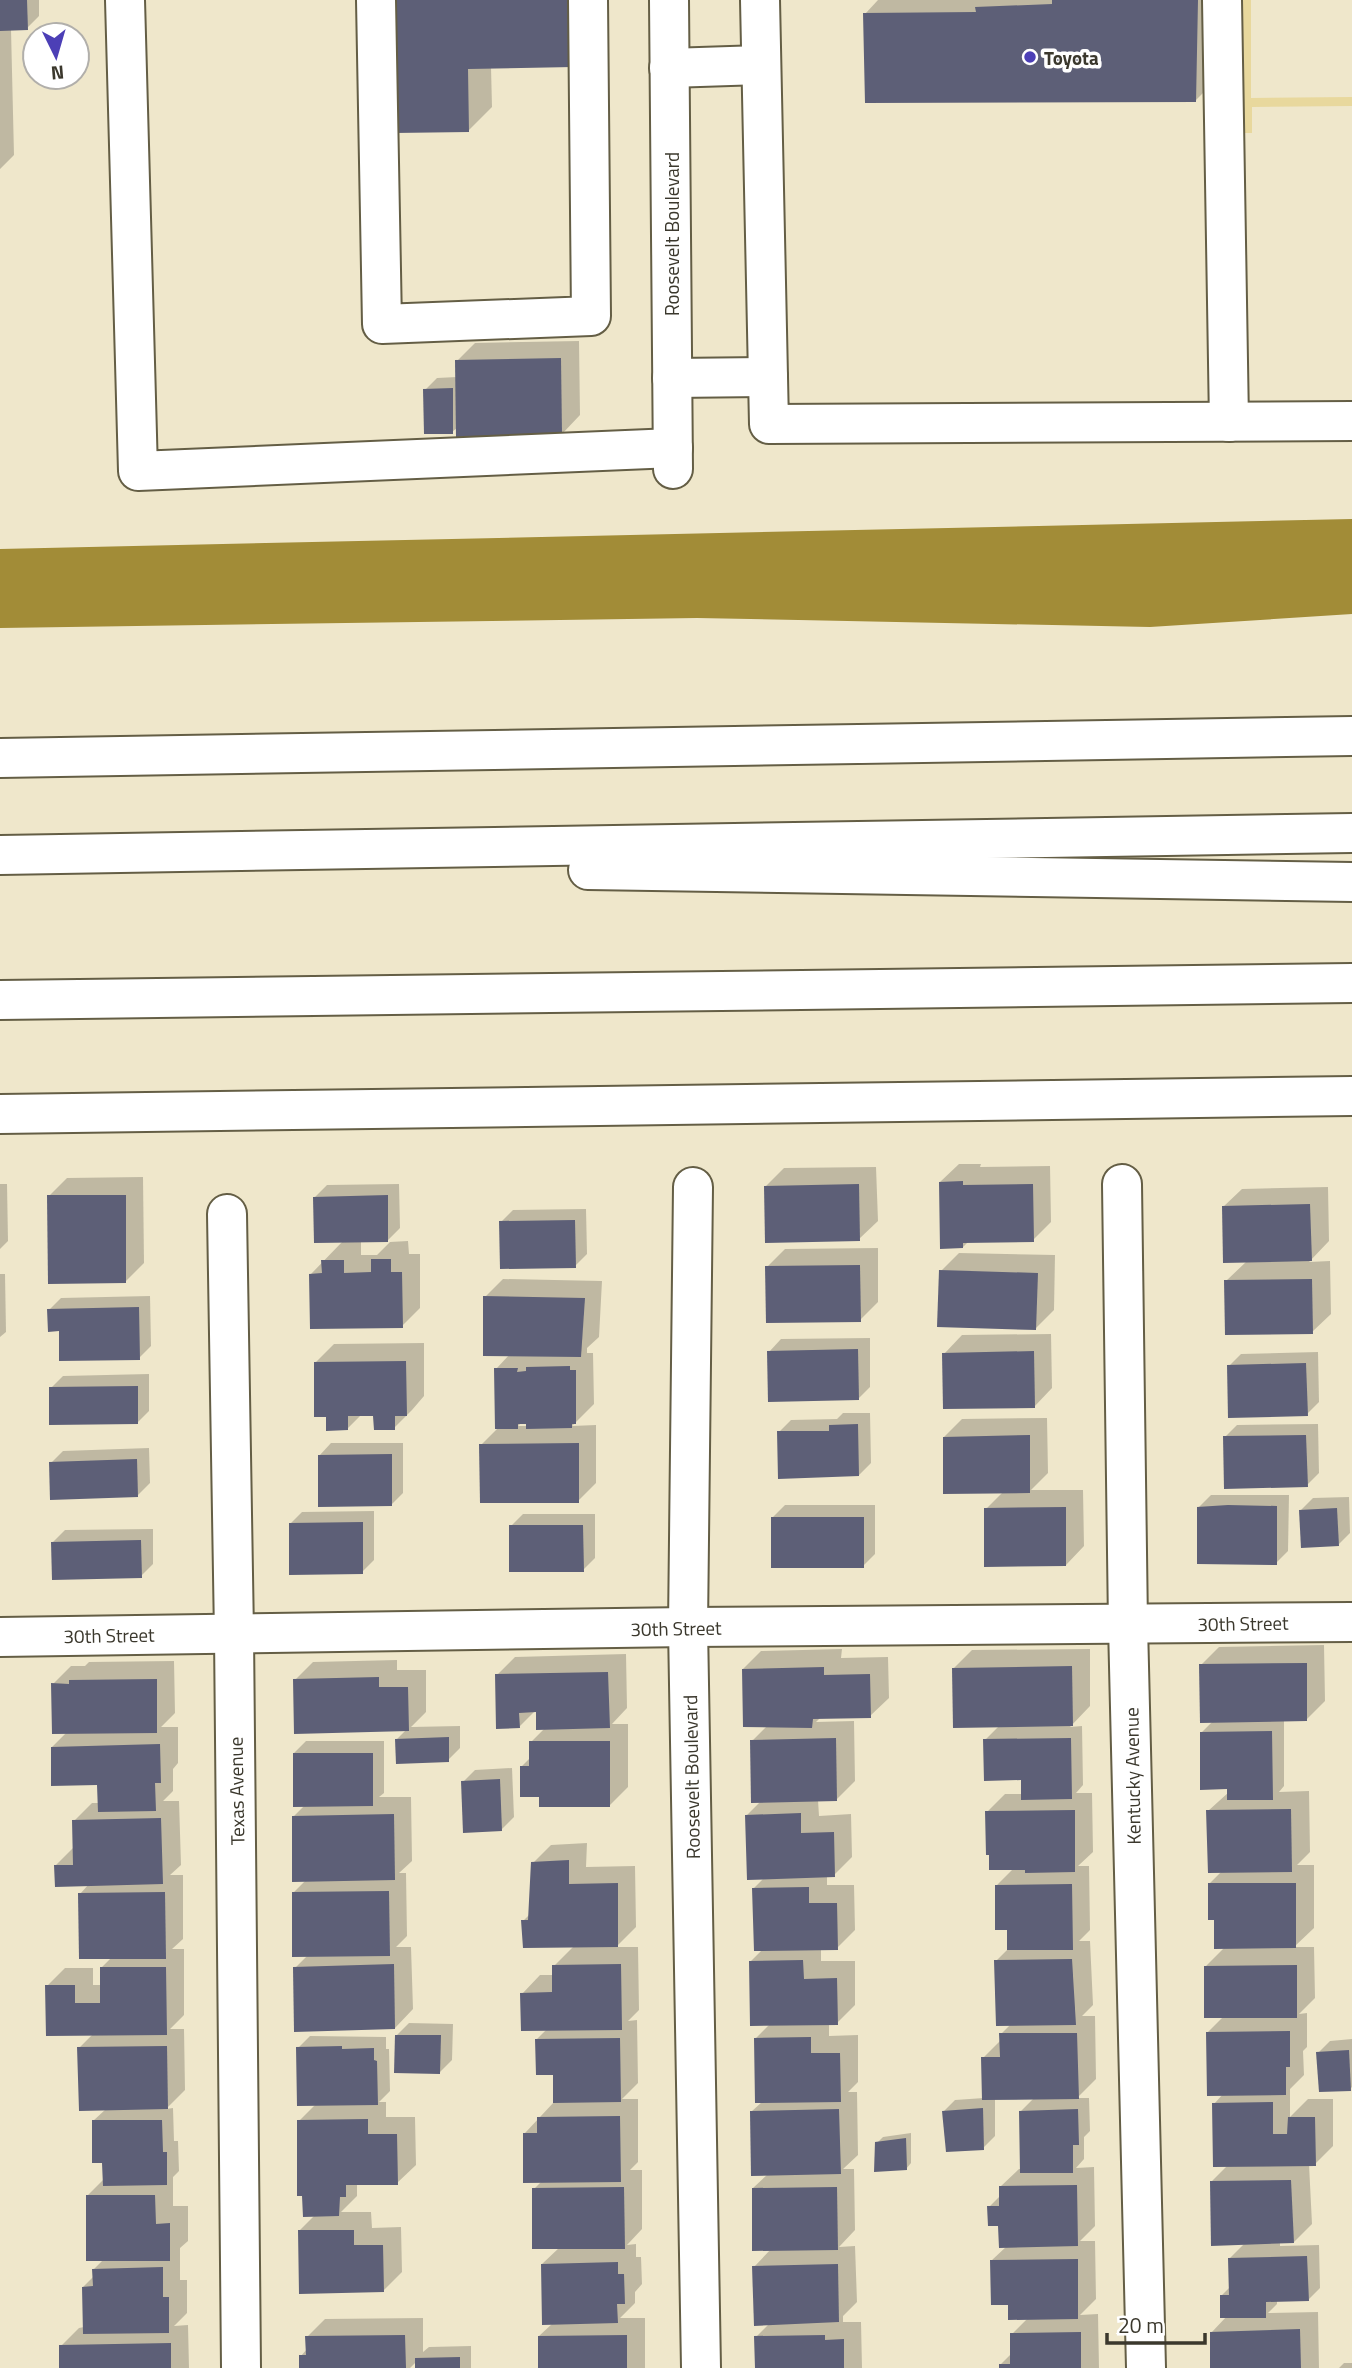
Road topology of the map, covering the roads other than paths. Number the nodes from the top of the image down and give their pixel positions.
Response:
1 (125, 0) edge
2 (376, 0) edge
3 (588, 0) edge
4 (668, 0) edge
5 (760, 0) edge
6 (1223, 0) edge
7 (761, 65) junction
8 (669, 68) junction
9 (768, 377) junction
10 (672, 378) junction
11 (1352, 421) edge
12 (1229, 422) junction
13 (1352, 736) edge
14 (0, 758) edge
15 (1352, 833) edge
16 (0, 855) edge
17 (0, 861) edge
18 (1352, 882) edge
19 (1352, 984) edge
20 (0, 1000) edge
21 (1352, 1097) edge
22 (0, 1114) edge
23 (1122, 1184) dead end
24 (693, 1187) dead end
25 (227, 1214) dead end
26 (1352, 1622) edge
27 (1128, 1625) junction
28 (688, 1627) junction
29 (234, 1634) junction
30 (0, 1637) edge
31 (241, 2368) edge
32 (701, 2368) edge
33 (1146, 2368) edge

1 - 10 main road, Roosevelt Boulevard
2 - 3 main road
4 - 8 main road, Roosevelt Boulevard
5 - 7 main road
6 - 12 main road
7 - 8 main road
7 - 9 main road
8 - 10 main road, Roosevelt Boulevard
9 - 10 main road
9 - 12 main road
11 - 12 main road
13 - 14 main road
15 - 16 main road
17 - 18 main road
19 - 20 main road
21 - 22 main road
23 - 27 main road, Kentucky Avenue
24 - 28 main road, Roosevelt Boulevard
25 - 29 main road, Texas Avenue
26 - 27 main road, 30th Street
27 - 28 main road, 30th Street
27 - 33 main road, Kentucky Avenue
28 - 29 main road, 30th Street
28 - 32 main road, Roosevelt Boulevard
29 - 30 main road, 30th Street
29 - 31 main road, Texas Avenue

